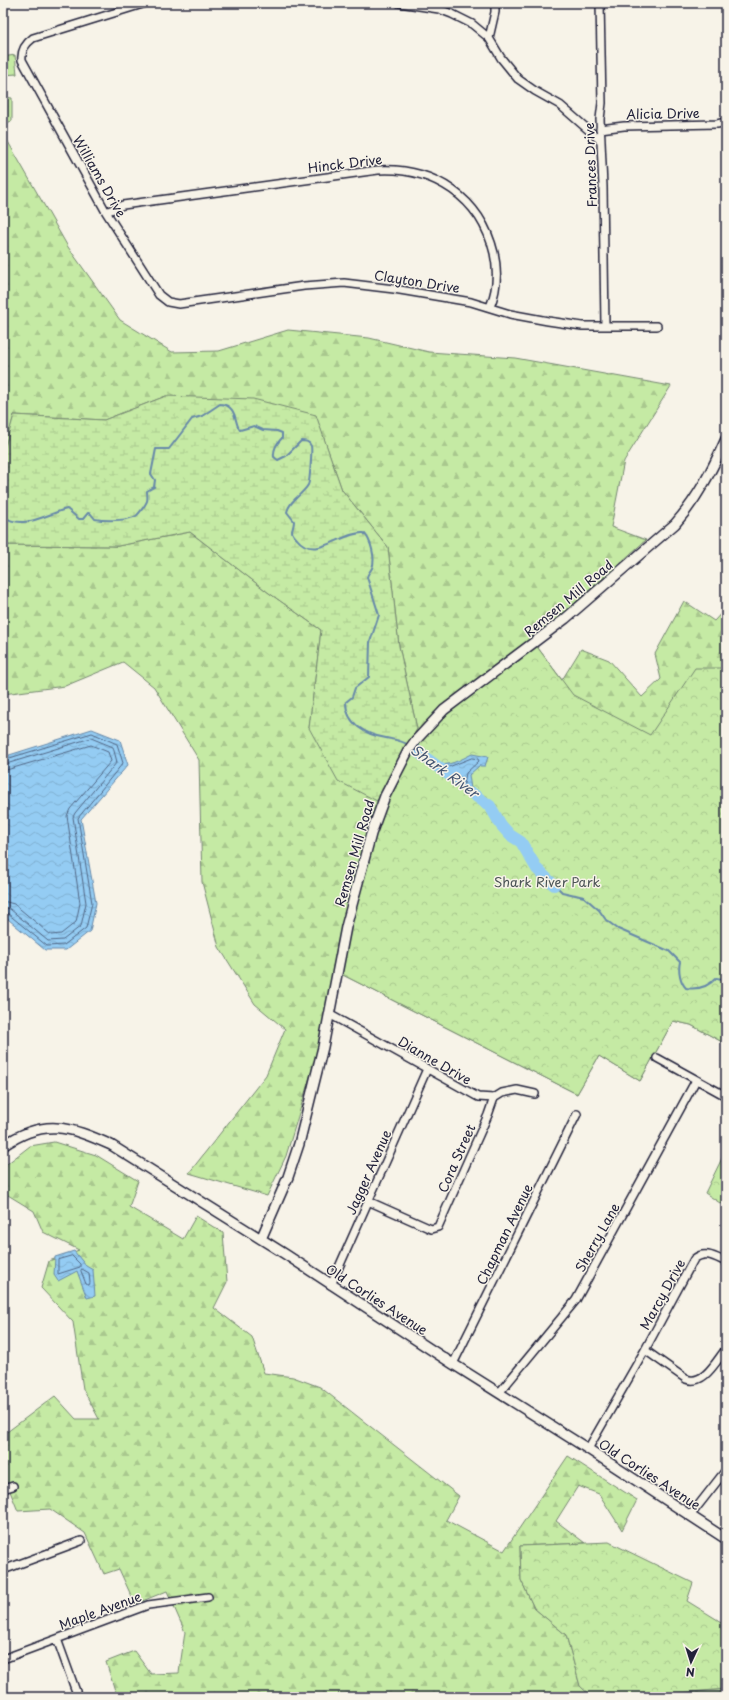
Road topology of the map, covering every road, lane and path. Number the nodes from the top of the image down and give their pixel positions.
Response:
1 (146, 3) edge
2 (399, 3) edge
3 (495, 3) edge
4 (600, 3) edge
5 (489, 38) junction
6 (726, 122) edge
7 (600, 129) junction
8 (600, 140) junction
9 (106, 212) junction
10 (171, 302) joint
11 (490, 307) junction
12 (605, 326) junction
13 (657, 326) dead end
14 (726, 439) edge
15 (329, 1014) junction
16 (657, 1058) dead end
17 (426, 1069) junction
18 (696, 1080) junction
19 (535, 1094) dead end
20 (726, 1096) edge
21 (494, 1098) junction
22 (577, 1114) dead end
23 (3, 1146) edge
24 (368, 1201) junction
25 (261, 1239) junction
26 (726, 1262) edge
27 (331, 1285) junction
28 (726, 1349) edge
29 (646, 1350) junction
30 (453, 1364) junction
31 (499, 1393) junction
32 (588, 1449) junction
33 (726, 1470) edge
34 (13, 1486) dead end
35 (3, 1490) edge
36 (690, 1516) junction
37 (726, 1539) edge
38 (81, 1541) dead end
39 (3, 1570) edge
40 (208, 1597) dead end
41 (57, 1639) junction
42 (3, 1659) edge
43 (78, 1697) edge

1 - 9 street, Williams Drive
2 - 5 street
3 - 5 street
4 - 7 street, Frances Drive
5 - 8 street
6 - 7 street, Alicia Drive
7 - 8 street, Frances Drive
8 - 12 street, Frances Drive
9 - 10 street, Williams Drive
9 - 11 street, Hinck Drive
10 - 11 street, Clayton Drive
11 - 12 street, Clayton Drive
12 - 13 street, Clayton Drive
14 - 15 street, Remsen Mill Road
15 - 17 street, Dianne Drive
15 - 25 street, Remsen Mill Road
16 - 18 street
17 - 21 street, Dianne Drive
17 - 24 street, Jagger Avenue
18 - 20 street
18 - 31 street, Sherry Lane
19 - 21 street
21 - 24 street, Cora Street
22 - 30 street, Chapman Avenue
23 - 25 street, Old Corlies Avenue
24 - 27 street, Jagger Avenue
25 - 27 street, Old Corlies Avenue
26 - 29 street, Marcy Drive
27 - 30 street, Old Corlies Avenue
28 - 29 street, Marcy Drive
29 - 32 street, Marcy Drive
30 - 31 street, Old Corlies Avenue
31 - 32 street, Old Corlies Avenue
32 - 36 street, Old Corlies Avenue
33 - 36 street
34 - 35 street
36 - 37 street, Old Corlies Avenue
38 - 39 street
40 - 41 street, Maple Avenue
41 - 42 street, Maple Avenue
41 - 43 street

